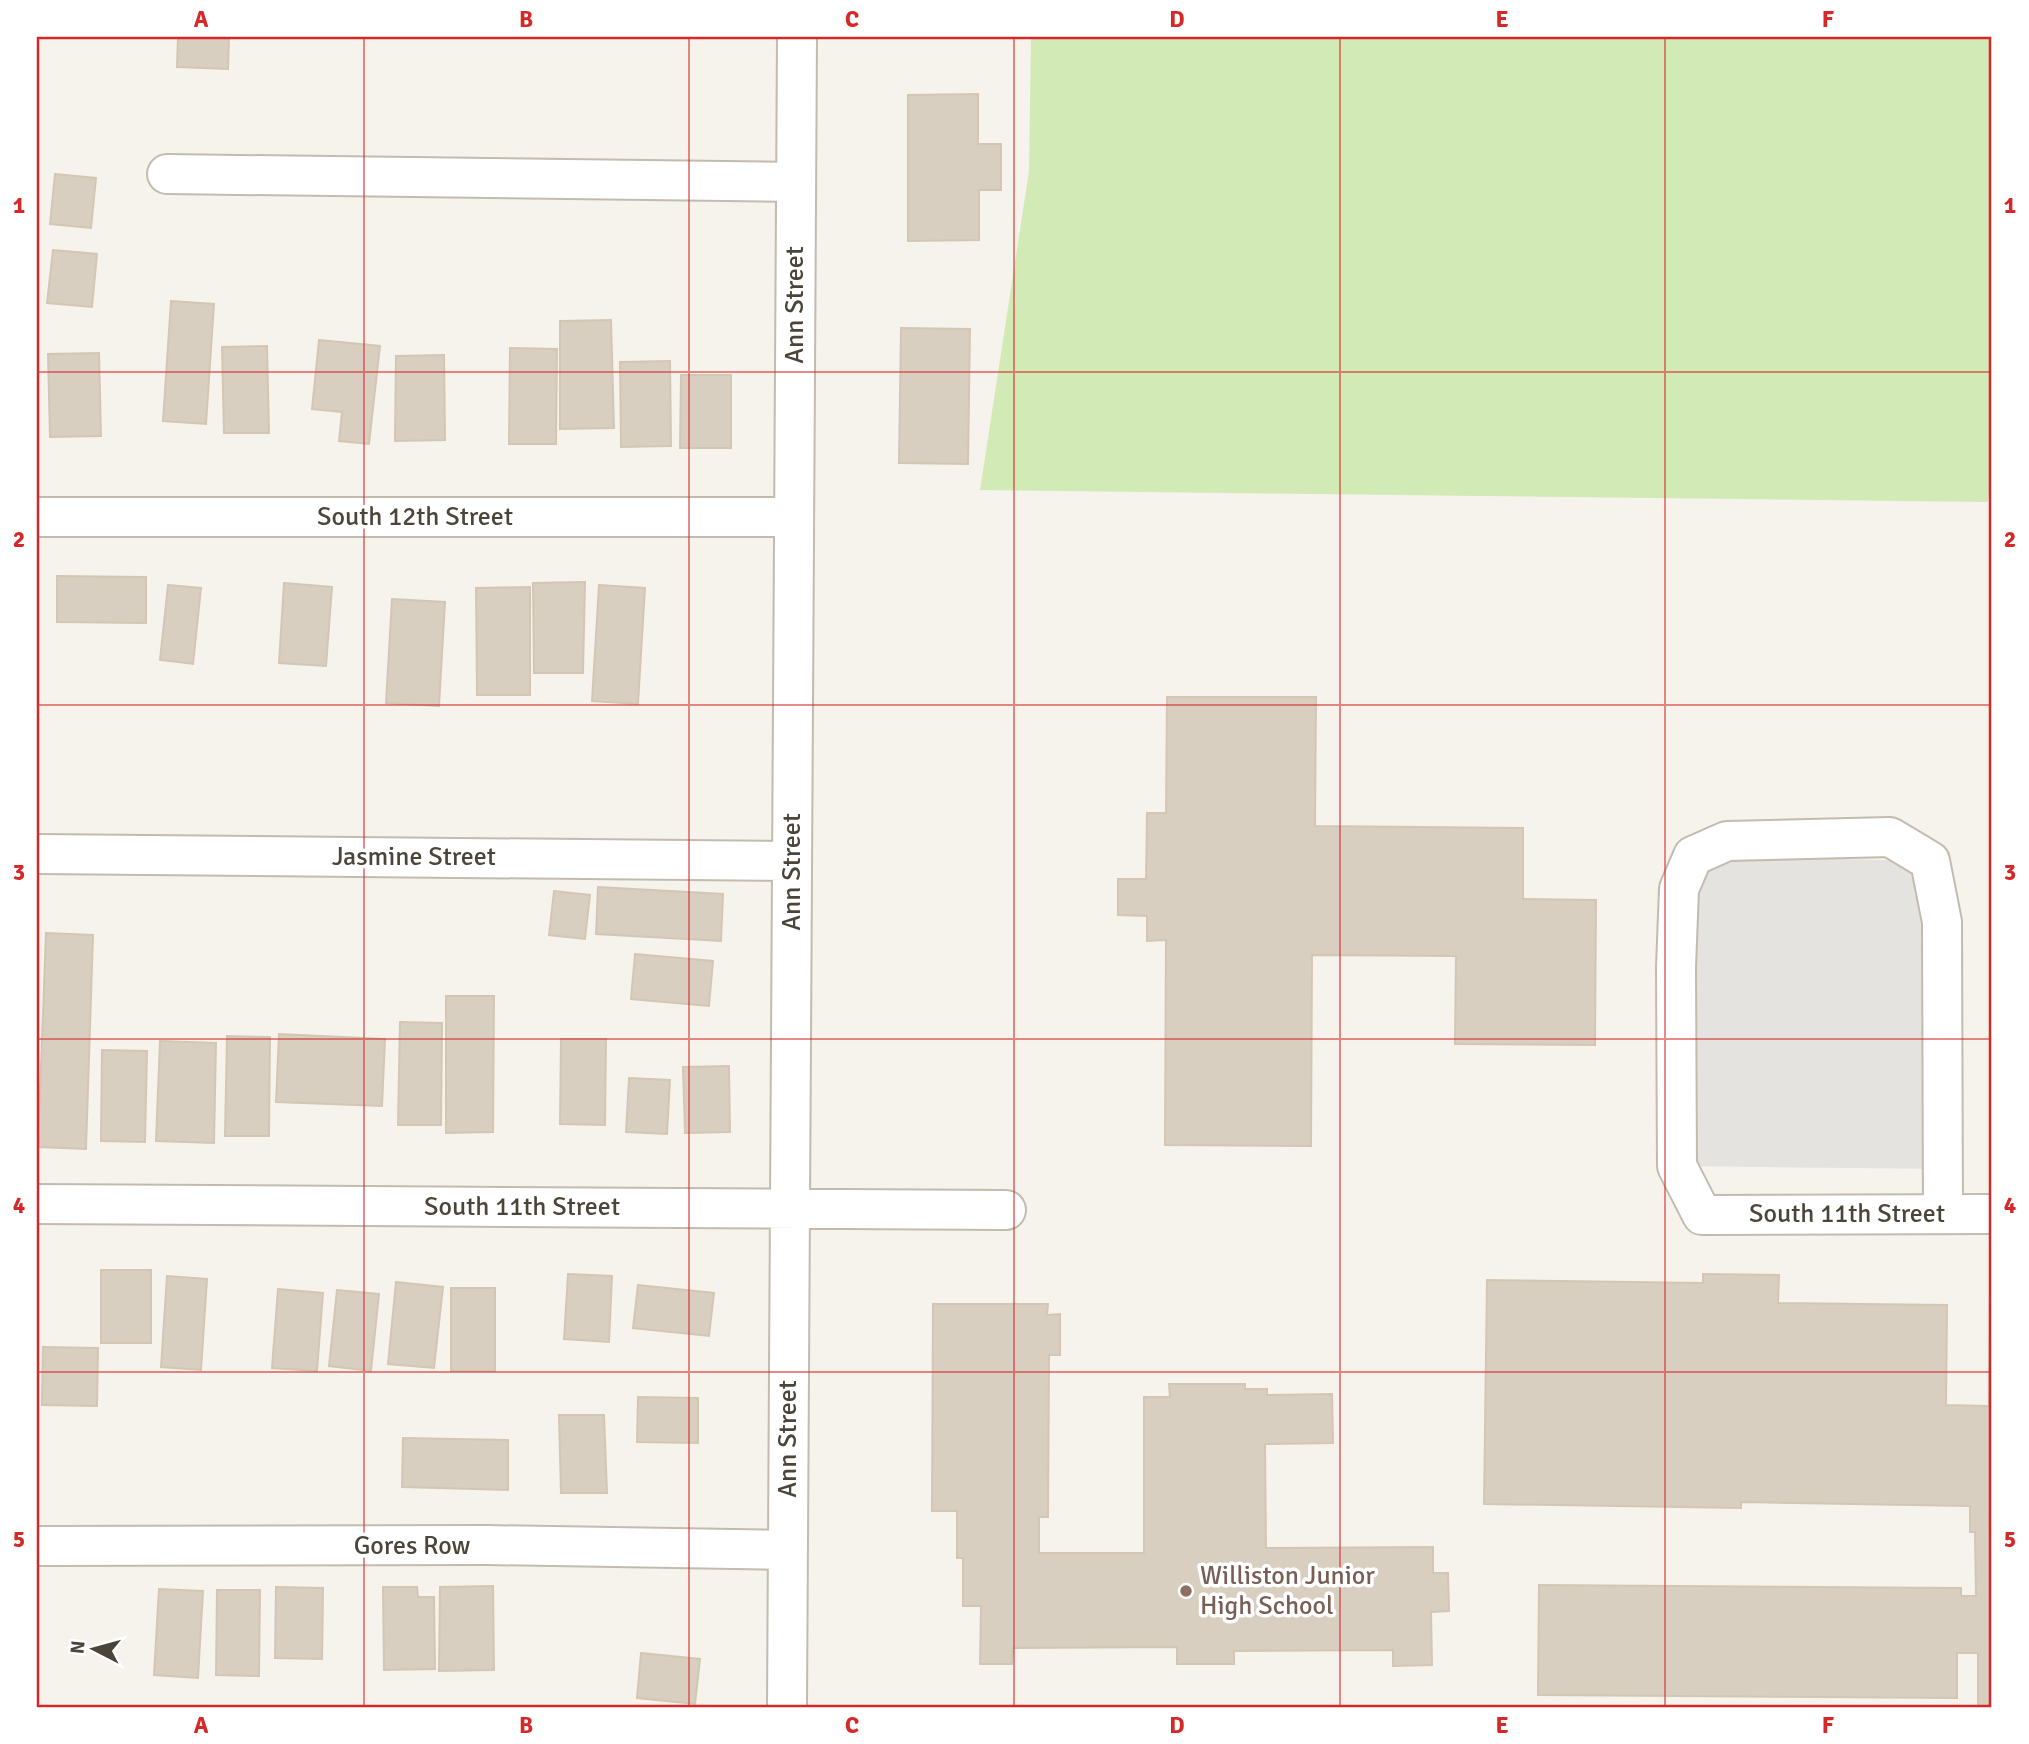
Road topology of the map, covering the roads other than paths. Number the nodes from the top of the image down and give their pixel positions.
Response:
1 (797, 37) edge
2 (167, 174) dead end
3 (796, 183) junction
4 (37, 517) edge
5 (794, 517) junction
6 (37, 854) edge
7 (792, 861) junction
8 (37, 1204) edge
9 (789, 1208) junction
10 (1006, 1210) dead end
11 (1943, 1214) junction
12 (1992, 1214) edge
13 (37, 1546) edge
14 (788, 1550) junction
15 (787, 1707) edge

1 - 3 street, Ann Street
2 - 3 street
3 - 5 street, Ann Street
4 - 5 street, South 12th Street
5 - 7 street, Ann Street
6 - 7 street, Jasmine Street
7 - 9 street, Ann Street
8 - 9 street, South 11th Street
9 - 10 street, South 11th Street
9 - 14 street, Ann Street
11 - 11 street, South 11th Street
11 - 12 street, South 11th Street
13 - 14 street, Gores Row
14 - 15 street, Ann Street

